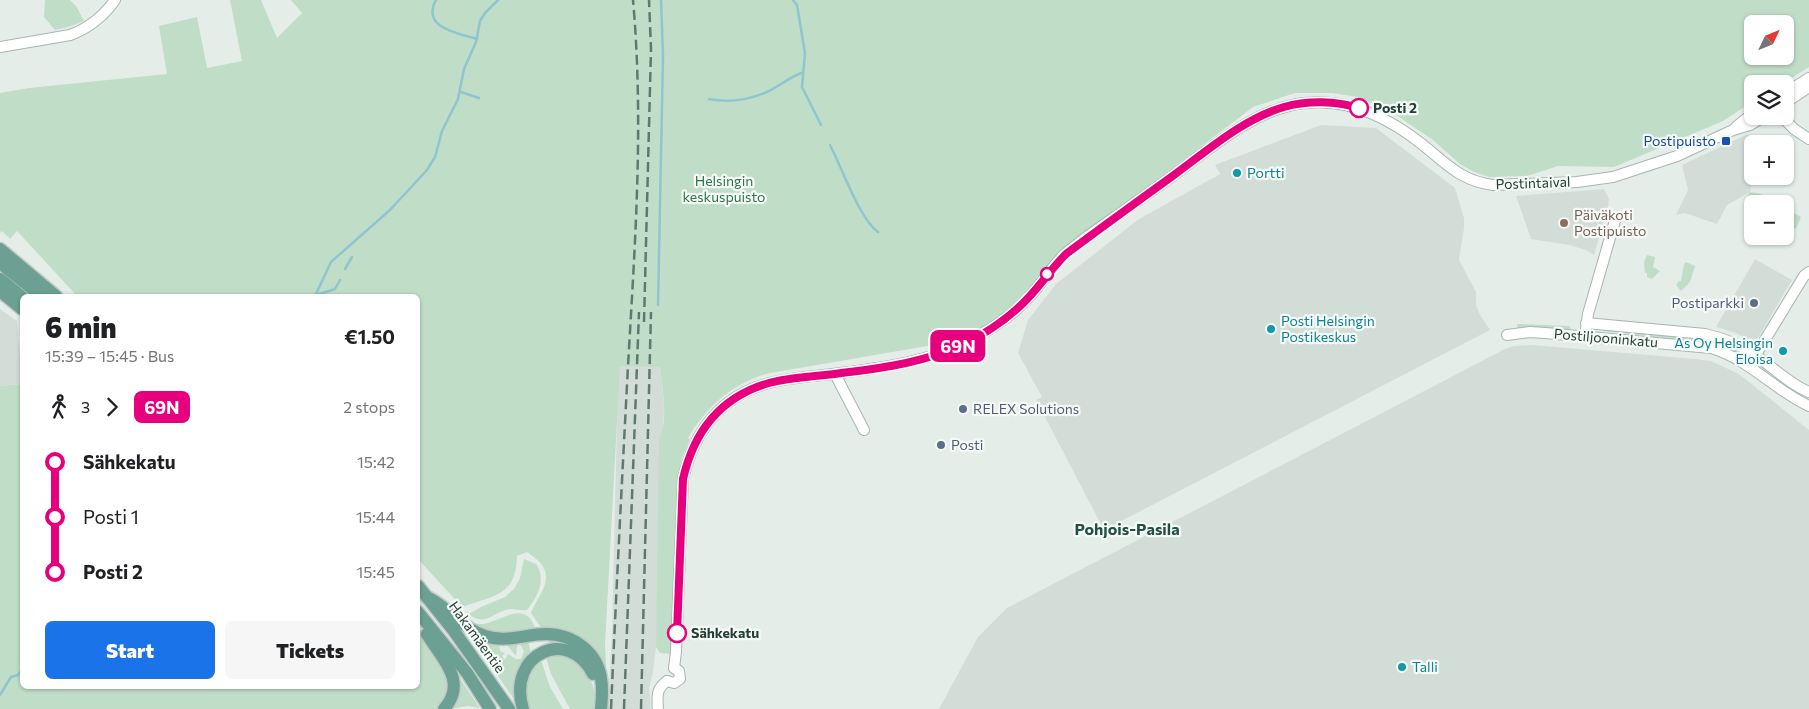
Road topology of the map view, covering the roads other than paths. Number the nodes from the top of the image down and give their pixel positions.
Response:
1 (115, 0) edge
2 (0, 47) edge
3 (1809, 78) edge
4 (1794, 87) edge
5 (1809, 87) edge
6 (1794, 97) edge
7 (1744, 121) edge
8 (1750, 125) edge
9 (1789, 125) edge
10 (1733, 130) junction
11 (1809, 139) edge
12 (1616, 217) dead end
13 (0, 249) edge
14 (0, 263) edge
15 (1809, 272) edge
16 (0, 279) edge
17 (0, 291) edge
18 (39, 294) edge
19 (54, 294) edge
20 (20, 295) edge
21 (20, 308) edge
22 (1586, 323) junction
23 (1507, 335) dead end
24 (1585, 337) junction
25 (1756, 356) junction
26 (1749, 366) junction
27 (835, 374) junction
28 (1809, 392) edge
29 (1809, 406) edge
30 (864, 430) dead end
31 (420, 588) edge
32 (428, 598) junction
33 (420, 615) edge
34 (420, 617) edge
35 (444, 709) edge
36 (490, 709) edge
37 (509, 709) edge
38 (523, 709) edge
39 (600, 709) edge
40 (658, 709) edge

1 - 2 street
3 - 4 street
5 - 6 street
7 - 10 street, Postintaival
8 - 10 street, Postintaival
9 - 11 street
10 - 27 street, Postintaival
12 - 22 street
13 - 19 main road
14 - 18 main road
15 - 25 street
16 - 20 main road
17 - 21 main road
22 - 24 street
22 - 25 street, Postiljooninkatu
23 - 24 street, Postiljooninkatu
24 - 26 street, Postiljooninkatu
25 - 26 street
25 - 28 street, Postiljooninkatu
26 - 29 street, Postiljooninkatu
27 - 30 street
27 - 40 street, Postintaival
31 - 32 main road, Hakamäentie
32 - 37 main road, Hakamäentie
32 - 39 main road
33 - 36 main road
34 - 35 main road
38 - 39 main road

